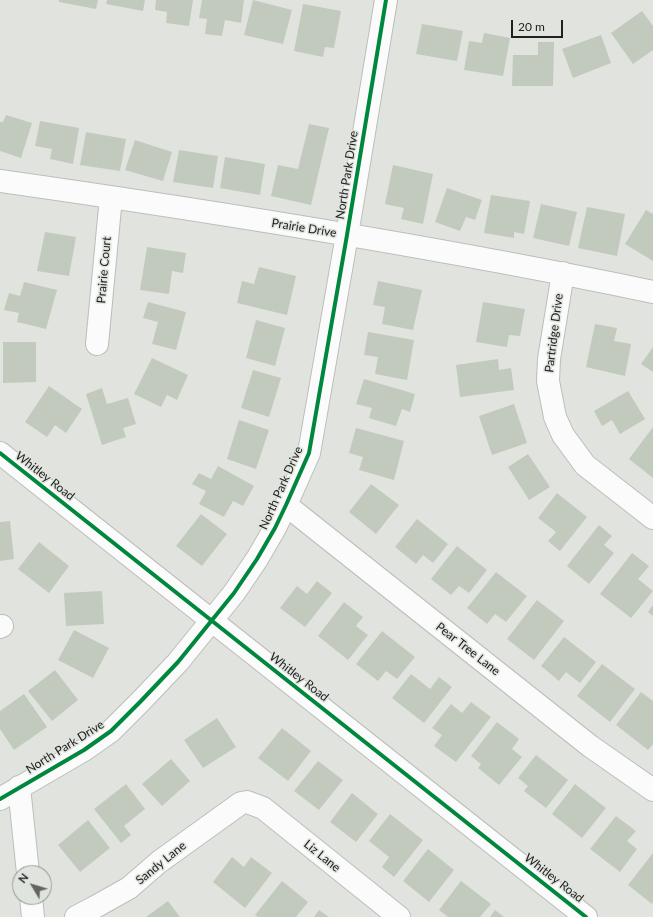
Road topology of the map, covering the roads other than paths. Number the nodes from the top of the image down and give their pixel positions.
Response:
1 (386, 0) edge
2 (0, 181) edge
3 (111, 197) junction
4 (347, 235) junction
5 (562, 273) junction
6 (653, 292) edge
7 (97, 344) dead end
8 (0, 453) edge
9 (286, 505) junction
10 (653, 518) edge
11 (212, 620) junction
12 (19, 787) junction
13 (653, 790) edge
14 (0, 799) edge
15 (241, 803) joint
16 (27, 865) edge
17 (32, 905) edge
18 (33, 917) edge
19 (76, 917) edge
20 (399, 917) edge
21 (586, 917) edge

1 - 4 street, North Park Drive
2 - 3 street, Prairie Drive
3 - 4 street, Prairie Drive
3 - 7 street, Prairie Court
4 - 5 street, Prairie Drive
4 - 9 street, North Park Drive
5 - 6 street, Prairie Drive
5 - 10 street, Partridge Drive
8 - 11 street, Whitley Road
9 - 11 street, North Park Drive
9 - 13 street, Pear Tree Lane
11 - 12 street, North Park Drive
11 - 21 street, Whitley Road
12 - 14 street, North Park Drive
12 - 16 street
15 - 19 street, Sandy Lane
15 - 20 street, Liz Lane
17 - 18 street

